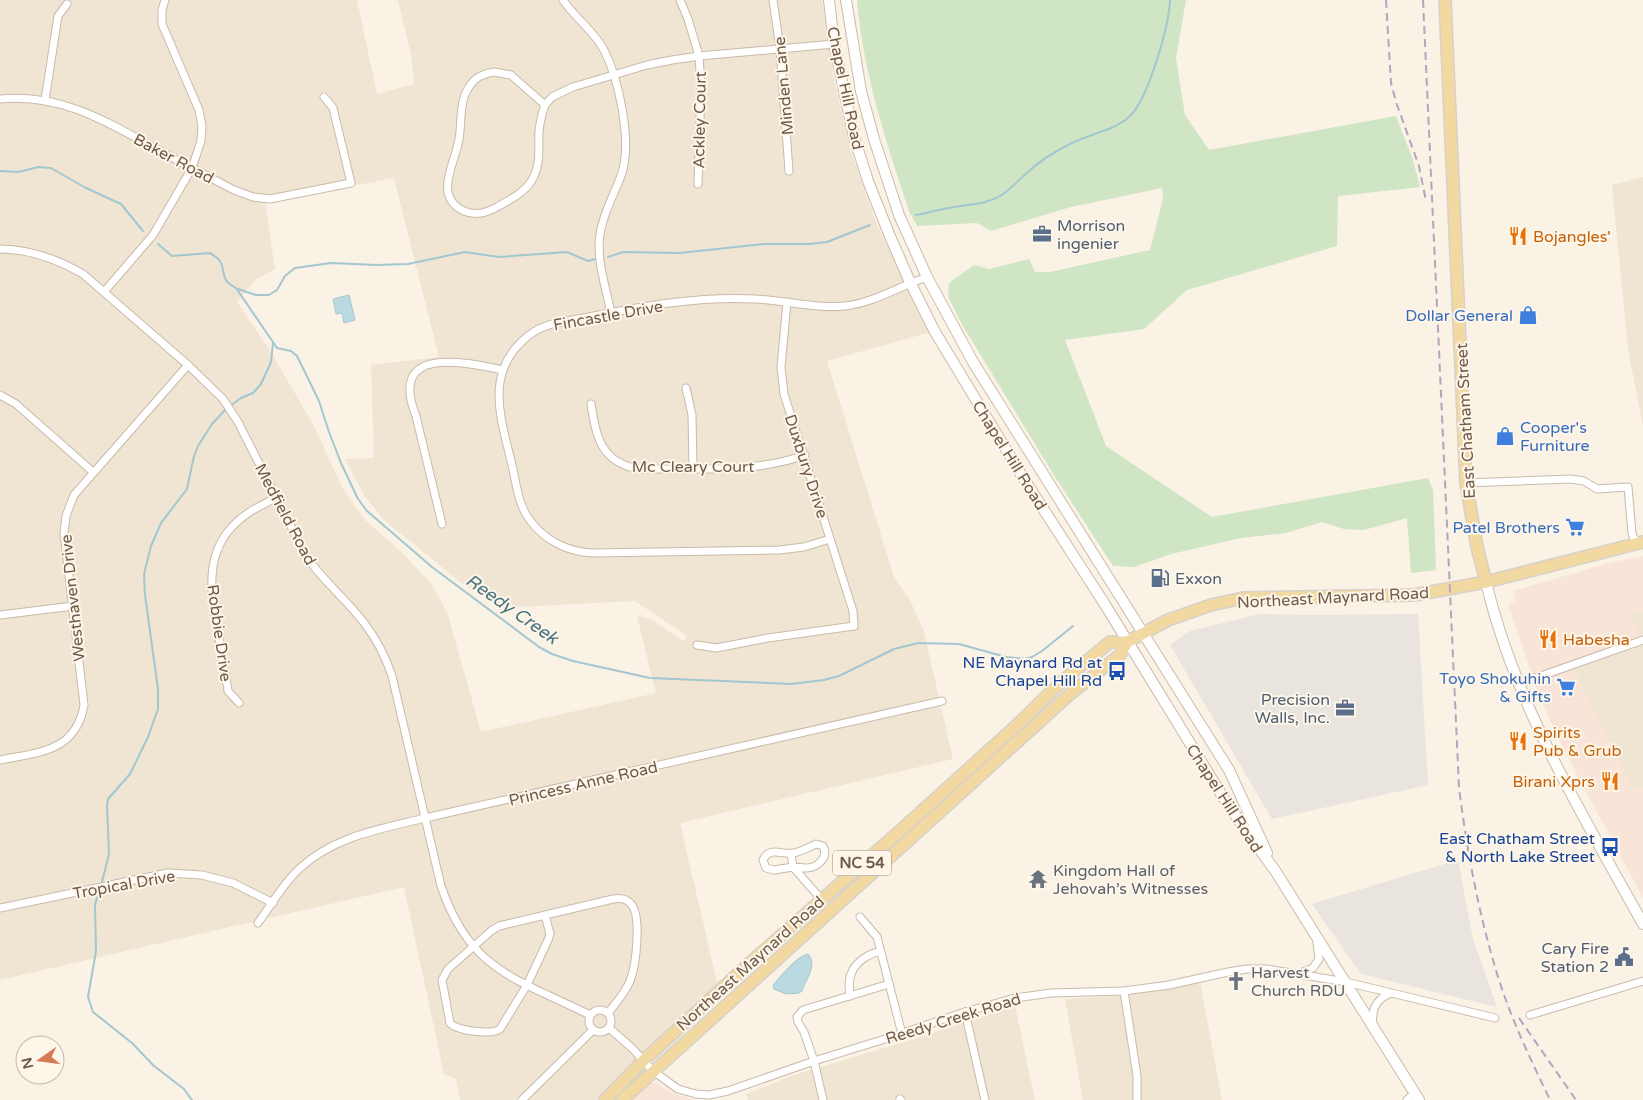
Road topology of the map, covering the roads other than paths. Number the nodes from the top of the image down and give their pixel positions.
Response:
1 (164, 0) edge
2 (563, 0) edge
3 (680, 0) edge
4 (773, 0) edge
5 (829, 0) edge
6 (846, 0) edge
7 (1445, 0) edge
8 (67, 4) dead end
9 (834, 44) junction
10 (780, 48) junction
11 (699, 56) junction
12 (614, 75) junction
13 (324, 97) dead end
14 (0, 98) edge
15 (45, 100) junction
16 (545, 105) junction
17 (192, 168) junction
18 (789, 171) dead end
19 (698, 184) dead end
20 (0, 249) edge
21 (927, 276) junction
22 (910, 282) junction
23 (104, 292) junction
24 (787, 302) junction
25 (611, 312) junction
26 (188, 366) junction
27 (502, 370) junction
28 (686, 388) dead end
29 (0, 395) edge
30 (592, 404) dead end
31 (804, 455) junction
32 (693, 468) junction
33 (94, 472) junction
34 (1466, 483) junction
35 (276, 498) junction
36 (442, 524) dead end
37 (830, 539) junction
38 (1639, 543) edge
39 (1486, 582) junction
40 (73, 606) junction
41 (0, 615) edge
42 (1143, 634) junction
43 (1643, 640) edge
44 (1126, 642) junction
45 (697, 645) dead end
46 (1518, 684) junction
47 (942, 701) dead end
48 (239, 703) dead end
49 (0, 760) edge
50 (425, 818) junction
51 (790, 854) junction
52 (793, 867) junction
53 (1276, 872) junction
54 (821, 899) junction
55 (273, 903) junction
56 (0, 908) edge
57 (545, 915) junction
58 (860, 917) dead end
59 (258, 923) dead end
60 (1643, 924) edge
61 (1312, 930) junction
62 (473, 947) junction
63 (881, 952) junction
64 (1296, 974) junction
65 (1643, 981) edge
66 (1346, 982) junction
67 (889, 984) junction
68 (526, 986) junction
69 (1124, 990) junction
70 (1391, 993) junction
71 (850, 996) junction
72 (966, 1012) junction
73 (608, 1013) junction
74 (590, 1015) junction
75 (1530, 1015) dead end
76 (1495, 1018) dead end
77 (1373, 1026) junction
78 (609, 1028) junction
79 (593, 1030) junction
80 (902, 1034) junction
81 (644, 1060) junction
82 (814, 1060) junction
83 (653, 1071) junction
84 (1413, 1098) edge
85 (522, 1100) edge
86 (606, 1100) edge
87 (622, 1100) edge
88 (823, 1100) edge
89 (985, 1100) edge
90 (1137, 1100) edge

1 - 17 street
2 - 12 street
3 - 11 street, Ackley Court
4 - 10 street, Minden Lane
5 - 9 main road, Chapel Hill Road
6 - 21 main road, Chapel Hill Road
7 - 34 main road, East Chatham Street
8 - 15 street
9 - 10 street
9 - 22 main road, Chapel Hill Road
10 - 11 street
10 - 18 street, Minden Lane
11 - 12 street
11 - 19 street, Ackley Court
12 - 16 street
12 - 25 street
13 - 17 street, Baker Road
14 - 15 street, Baker Road
15 - 17 street, Baker Road
16 - 16 street
17 - 23 street
20 - 23 street, Medfield Road
21 - 22 street, Fincastle Drive
21 - 42 main road, Chapel Hill Road
22 - 24 street, Fincastle Drive
22 - 44 main road, Chapel Hill Road
23 - 26 street, Medfield Road
24 - 25 street, Fincastle Drive
24 - 31 street, Duxbury Drive
25 - 27 street, Fincastle Drive
26 - 33 street, Westhaven Drive
26 - 35 street, Medfield Road
27 - 36 street
27 - 37 street, Fincastle Drive
28 - 32 street
29 - 33 street
30 - 32 street, Mc Cleary Court
31 - 32 street, Mc Cleary Court
31 - 37 street, Duxbury Drive
33 - 40 street, Westhaven Drive
34 - 38 street
34 - 39 main road, East Chatham Street
35 - 48 street, Robbie Drive
35 - 50 street, Medfield Road
37 - 45 street, Duxbury Drive
38 - 39 main road, Northeast Maynard Road
39 - 42 main road, Northeast Maynard Road
39 - 46 main road, East Chatham Street
40 - 41 street
40 - 49 street, Westhaven Drive
42 - 44 main road, Northeast Maynard Road / NC 54
42 - 53 main road, Chapel Hill Road
43 - 46 street
44 - 53 main road, Chapel Hill Road
44 - 54 main road, Northeast Maynard Road / NC 54
44 - 83 main road, Northeast Maynard Road / NC 54
46 - 60 main road, East Chatham Street
47 - 50 street, Princess Anne Road
50 - 55 street, Princess Anne Road
50 - 62 street, Medfield Road
51 - 52 street
51 - 52 street
51 - 52 street
52 - 54 street
53 - 61 main road, Chapel Hill Road
54 - 81 main road, Northeast Maynard Road / NC 54
55 - 56 street, Tropical Drive
55 - 59 street, Princess Anne Road
57 - 62 street
57 - 68 street
57 - 73 street
58 - 63 street
61 - 64 street
61 - 66 main road, Chapel Hill Road
62 - 68 street, Medfield Road
62 - 68 street
63 - 67 street
63 - 71 street
64 - 66 street, Reedy Creek Road
64 - 69 street, Reedy Creek Road
65 - 75 street
66 - 70 street, Reedy Creek Road
66 - 77 main road, Chapel Hill Road
67 - 71 street
67 - 80 street
68 - 74 street, Medfield Road
69 - 72 street, Reedy Creek Road
69 - 90 street
70 - 76 street, Reedy Creek Road
70 - 77 street
71 - 82 street
72 - 80 street, Reedy Creek Road
72 - 89 street
73 - 74 street
73 - 78 street
74 - 79 street
77 - 84 main road, Chapel Hill Road
78 - 79 street
78 - 81 street
79 - 85 street
80 - 82 street, Reedy Creek Road
81 - 83 street
81 - 86 main road, Northeast Maynard Road / NC 54
82 - 83 street, Reedy Creek Road
82 - 88 street
83 - 87 main road, Northeast Maynard Road / NC 54

